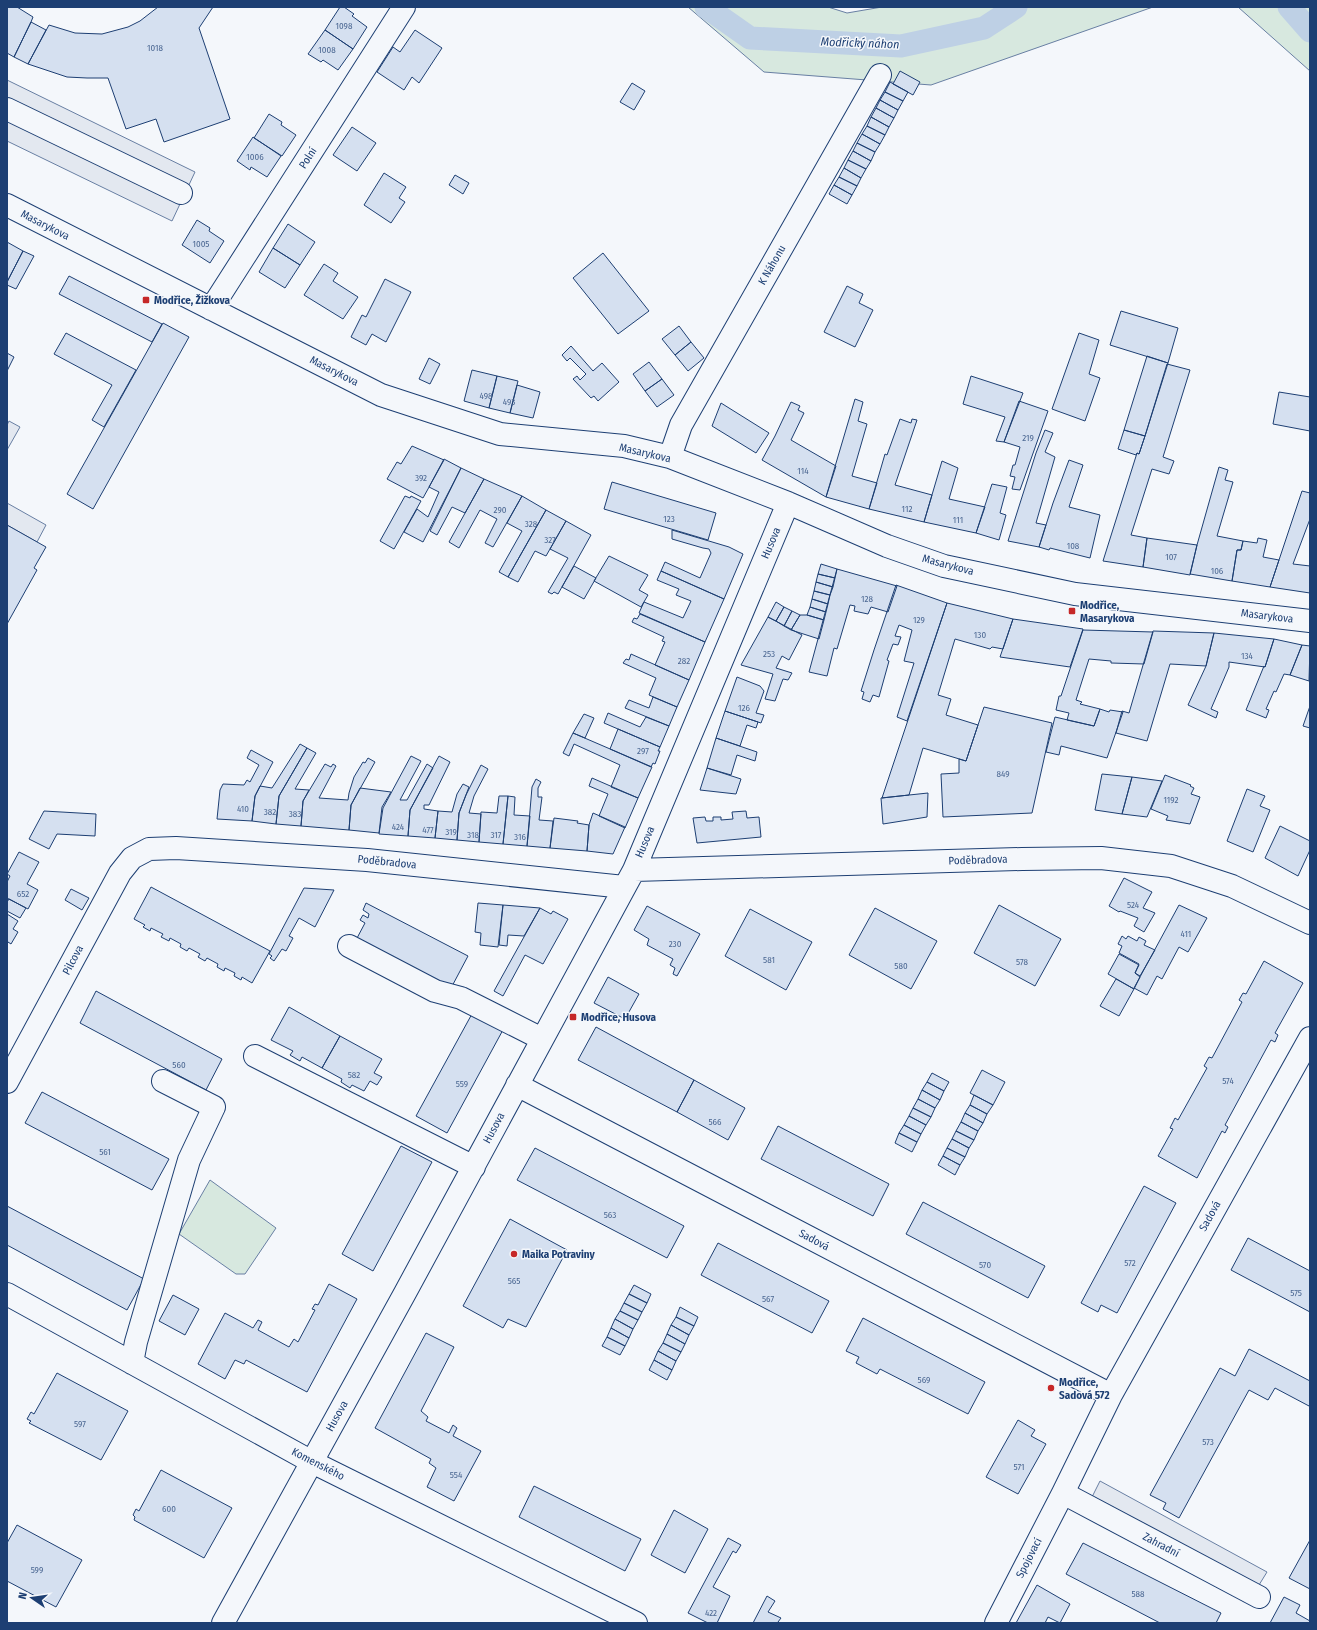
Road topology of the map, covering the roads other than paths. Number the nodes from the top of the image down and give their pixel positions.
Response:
1 (404, 7) edge
2 (880, 75) dead end
3 (7, 109) edge
4 (181, 193) dead end
5 (7, 206) edge
6 (211, 309) junction
7 (670, 457) junction
8 (788, 503) junction
9 (1310, 621) edge
10 (149, 849) joint
11 (629, 878) junction
12 (1310, 923) edge
13 (349, 946) dead end
14 (1310, 1038) edge
15 (542, 1039) junction
16 (255, 1056) dead end
17 (163, 1081) dead end
18 (7, 1082) edge
19 (517, 1085) junction
20 (474, 1167) junction
21 (7, 1294) edge
22 (132, 1362) junction
23 (1111, 1395) junction
24 (312, 1462) junction
25 (1063, 1493) junction
26 (1259, 1597) dead end
27 (223, 1623) edge
28 (636, 1623) edge
29 (996, 1623) edge

1 - 6 street, Polní
2 - 7 street, K Náhonu
3 - 4 street
5 - 6 street, Masarykova
6 - 7 street, Masarykova
7 - 8 street, Masarykova
8 - 9 street, Masarykova
8 - 11 street, Husova
10 - 11 street, Poděbradova
10 - 18 street, Pilcova
11 - 12 street, Poděbradova
11 - 15 street, Husova
13 - 15 street
14 - 23 street, Sadová
15 - 19 street, Husova
16 - 20 street
17 - 22 street
19 - 20 street, Husova
19 - 23 street, Sadová
20 - 24 street, Husova
21 - 22 street, Komenského
22 - 24 street, Komenského
23 - 25 street, Sadová
24 - 27 street, Husova
24 - 28 street, Komenského
25 - 26 street, Zahradní
25 - 29 street, Spojovací

